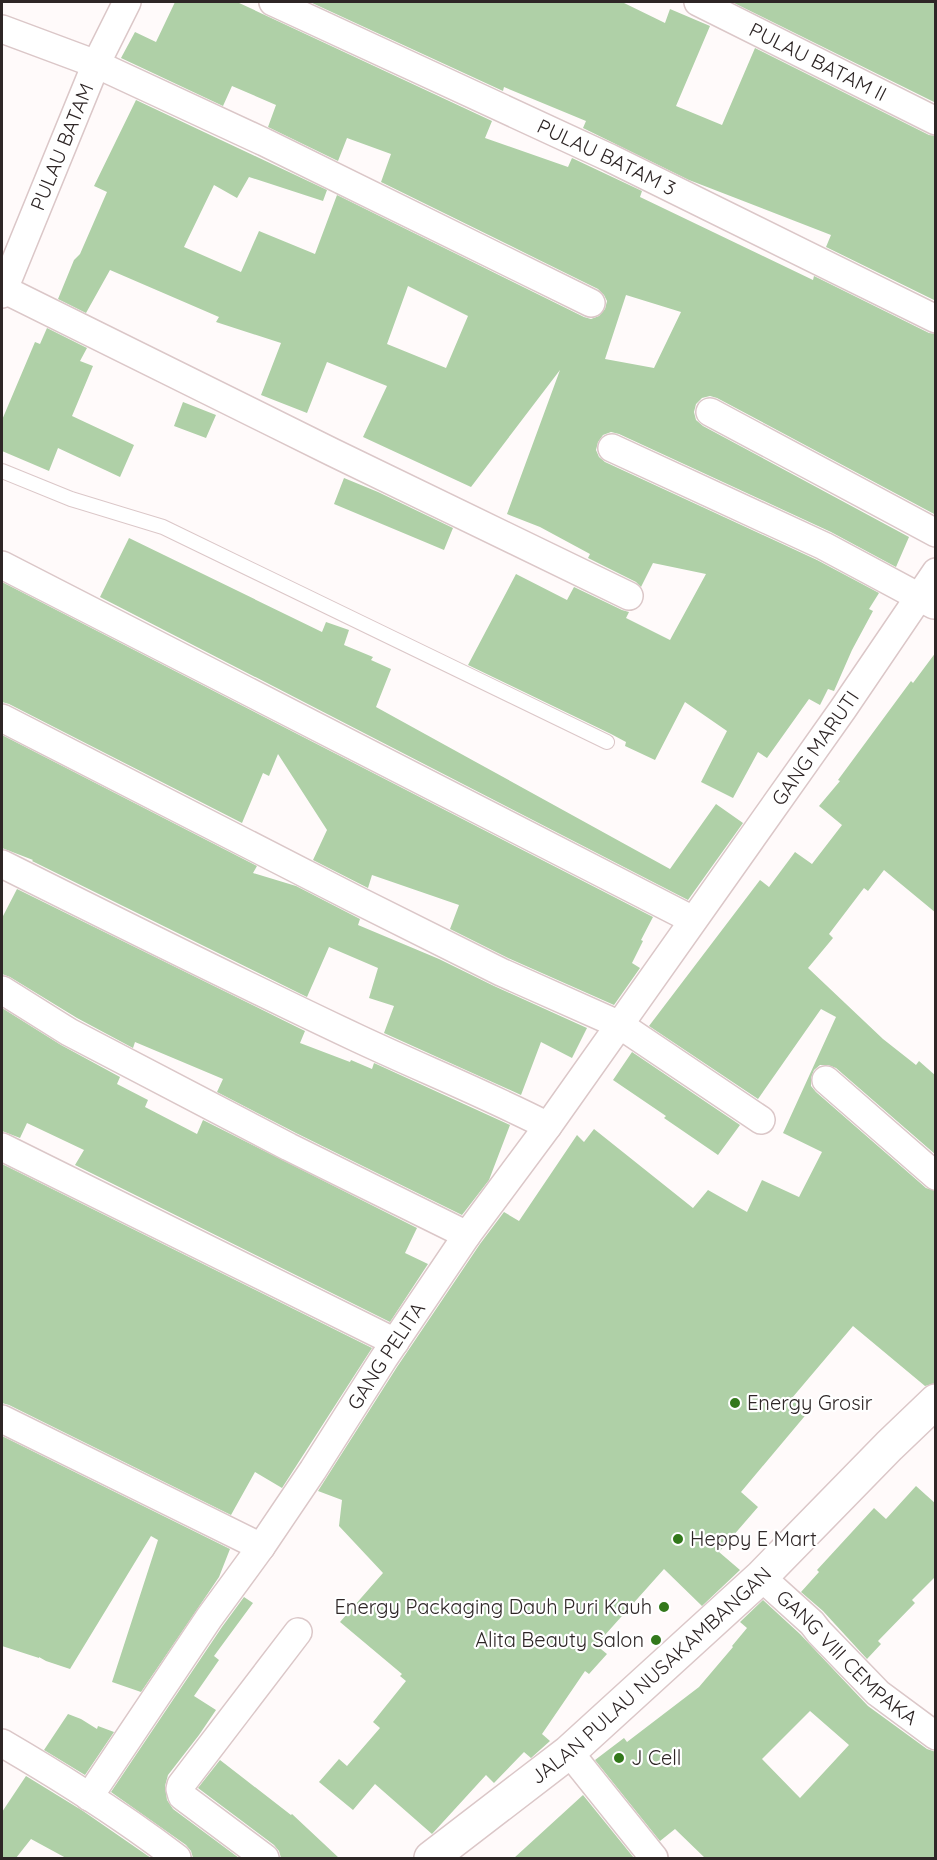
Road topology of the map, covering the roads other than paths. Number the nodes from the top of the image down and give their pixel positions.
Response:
1 (127, 2) edge
2 (273, 2) edge
3 (698, 2) edge
4 (2, 29) edge
5 (96, 64) junction
6 (936, 121) edge
7 (2, 291) edge
8 (591, 303) dead end
9 (936, 319) edge
10 (710, 412) dead end
11 (612, 448) dead end
12 (2, 471) edge
13 (936, 533) edge
14 (2, 565) edge
15 (936, 572) edge
16 (629, 596) dead end
17 (928, 601) edge
18 (2, 717) edge
19 (607, 742) dead end
20 (2, 864) edge
21 (693, 920) junction
22 (2, 990) edge
23 (620, 1025) junction
24 (826, 1080) dead end
25 (762, 1120) dead end
26 (548, 1126) junction
27 (2, 1148) edge
28 (936, 1176) edge
29 (467, 1235) junction
30 (395, 1342) junction
31 (936, 1401) edge
32 (2, 1419) edge
33 (261, 1547) junction
34 (761, 1577) junction
35 (298, 1632) dead end
36 (936, 1736) edge
37 (2, 1743) edge
38 (569, 1752) junction
39 (89, 1797) junction
40 (448, 1854) edge
41 (177, 1858) edge
42 (265, 1858) edge
43 (654, 1858) edge

1 - 5 street, PULAU BATAM
2 - 9 street, PULAU BATAM 3
3 - 6 street, PULAU BATAM II
4 - 5 street
5 - 7 street, PULAU BATAM
5 - 8 street
7 - 16 street
10 - 13 street
11 - 17 street
12 - 19 lane
14 - 21 street
15 - 17 street, GANG MARUTI
17 - 21 street, GANG MARUTI
18 - 23 street
20 - 26 street
21 - 23 street, GANG PELITA
22 - 29 street
23 - 25 street
23 - 26 street, GANG PELITA
24 - 28 street
26 - 29 street, GANG PELITA
27 - 30 street
29 - 30 street, GANG PELITA
30 - 33 street, GANG PELITA
31 - 34 street, JALAN PULAU NUSAKAMBANGAN
32 - 33 street
33 - 39 street, GANG PELITA
34 - 36 street, GANG VIII CEMPAKA
34 - 38 street, JALAN PULAU NUSAKAMBANGAN
35 - 42 street
37 - 39 street
38 - 40 street, JALAN PULAU NUSAKAMBANGAN
38 - 43 street
39 - 41 street

